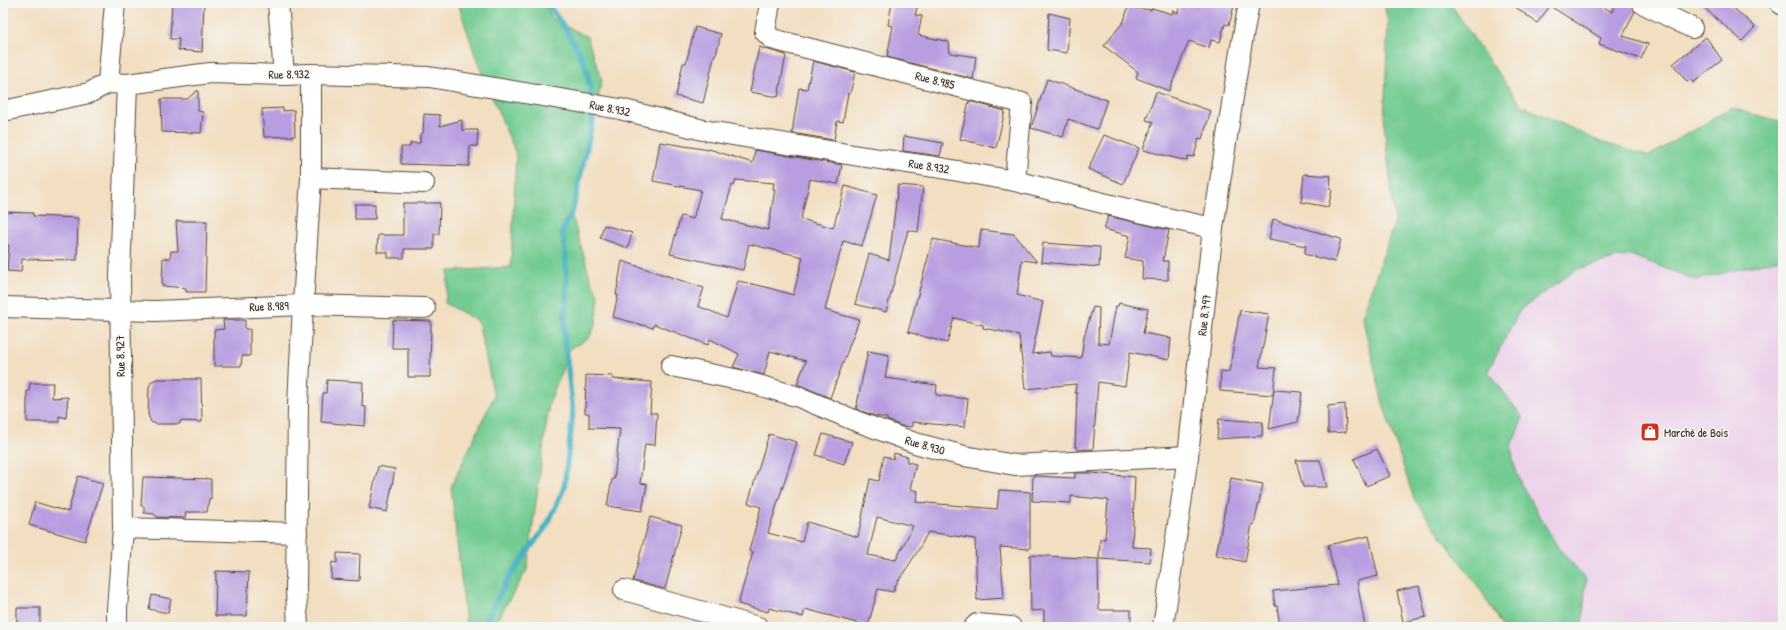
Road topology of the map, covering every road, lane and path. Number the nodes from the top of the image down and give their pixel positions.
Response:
1 (115, 3) edge
2 (278, 3) edge
3 (770, 3) edge
4 (1250, 3) edge
5 (1642, 3) edge
6 (1780, 3) edge
7 (1783, 5) edge
8 (1692, 28) dead end
9 (311, 74) junction
10 (284, 75) junction
11 (118, 84) junction
12 (3, 111) edge
13 (311, 178) junction
14 (1015, 181) junction
15 (424, 183) dead end
16 (1213, 228) junction
17 (303, 305) junction
18 (3, 307) edge
19 (425, 308) dead end
20 (120, 310) junction
21 (672, 366) dead end
22 (1188, 456) junction
23 (123, 528) junction
24 (297, 533) junction
25 (624, 590) dead end
26 (117, 627) edge
27 (298, 627) edge
28 (758, 627) edge
29 (974, 627) edge
30 (1011, 627) edge
31 (1163, 627) edge

1 - 11 street, Rue 8.927
2 - 10 street
3 - 14 street, Rue 8.985
4 - 16 street, Rue 8.797
5 - 8 street
6 - 7 street
9 - 10 street, Rue 8.932
9 - 13 street, Rue 8.989
9 - 14 street, Rue 8.932
10 - 11 street, Rue 8.932
11 - 12 street, Rue 8.932
11 - 20 street, Rue 8.927
13 - 15 street
13 - 17 street, Rue 8.989
14 - 16 street, Rue 8.932
16 - 22 street, Rue 8.797
17 - 19 street
17 - 20 street, Rue 8.989
17 - 24 street
18 - 20 street, Rue 8.989
20 - 23 street, Rue 8.927
21 - 22 street, Rue 8.930
22 - 31 street, Rue 8.797
23 - 24 street
23 - 26 street, Rue 8.927
24 - 27 street
25 - 28 street
29 - 30 street

